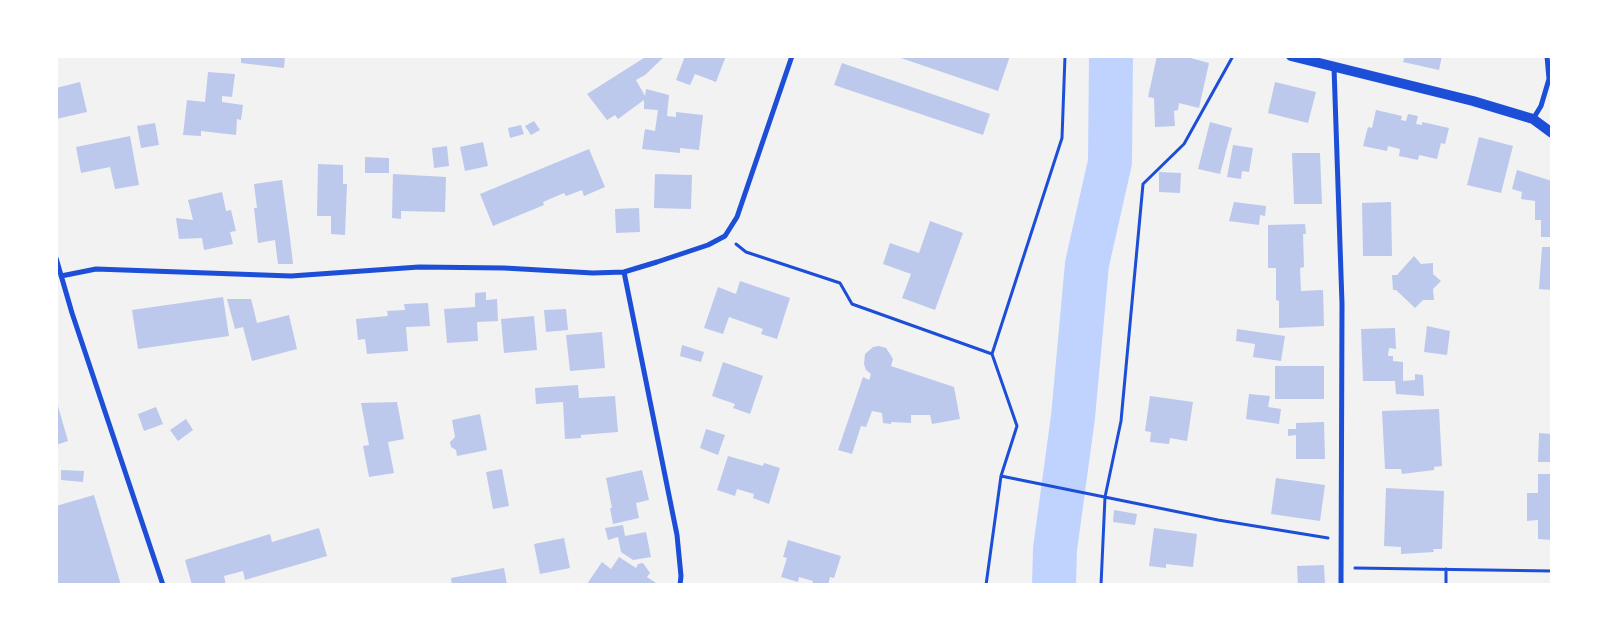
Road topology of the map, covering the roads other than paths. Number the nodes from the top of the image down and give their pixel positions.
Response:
1 (792, 56) edge
2 (1291, 56) edge
3 (1548, 56) edge
4 (1334, 67) junction
5 (1534, 119) junction
6 (1552, 132) edge
7 (56, 258) edge
8 (624, 272) junction
9 (61, 276) junction
10 (163, 585) edge
11 (680, 585) edge
12 (1341, 585) edge

1 - 8 street
2 - 4 main road
3 - 5 street
4 - 5 main road
4 - 12 street
5 - 6 main road
7 - 9 street
8 - 9 street
8 - 11 street
9 - 10 street

